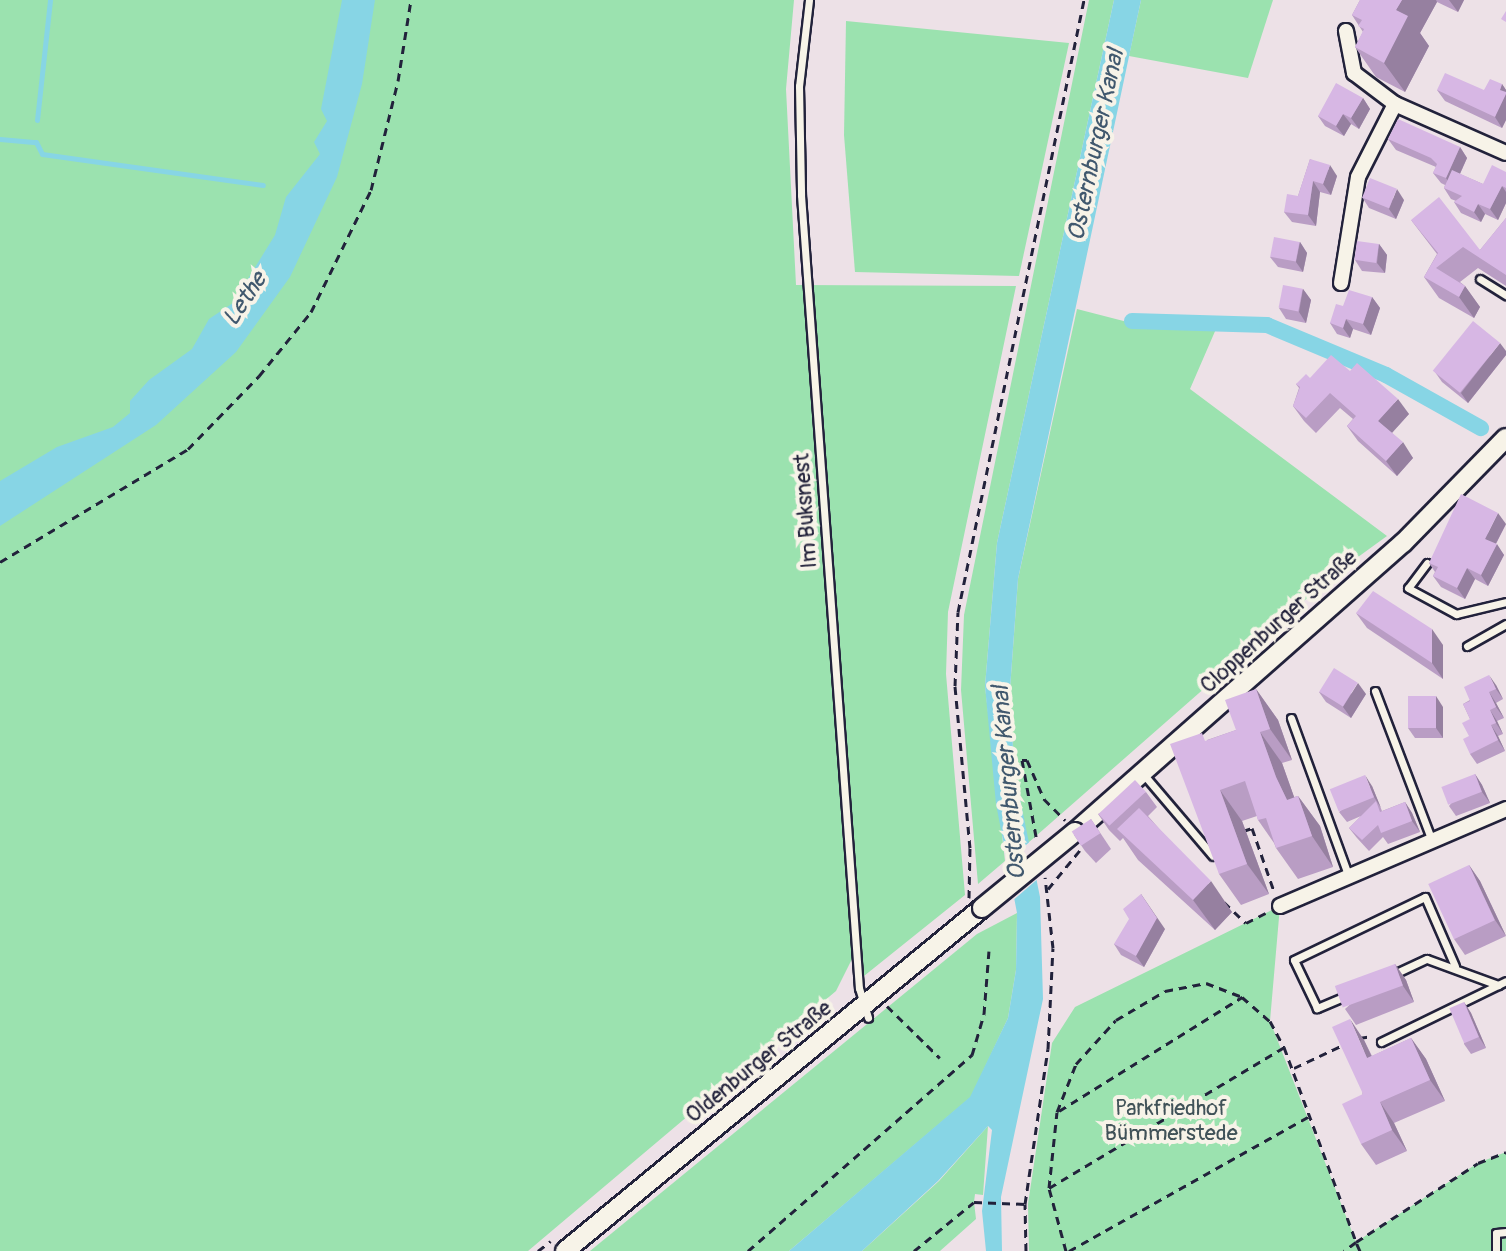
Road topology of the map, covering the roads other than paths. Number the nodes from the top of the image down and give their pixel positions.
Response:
1 (809, 0) edge
2 (1346, 31) dead end
3 (1395, 104) junction
4 (1506, 153) edge
5 (1480, 279) dead end
6 (1341, 283) dead end
7 (1506, 295) edge
8 (1506, 438) edge
9 (1427, 563) edge
10 (1506, 602) edge
11 (1506, 624) edge
12 (1467, 646) dead end
13 (1375, 691) dead end
14 (1291, 718) dead end
15 (1144, 775) junction
16 (1506, 809) edge
17 (1432, 841) junction
18 (1213, 856) edge
19 (1041, 860) joint
20 (1349, 877) junction
21 (1280, 906) road end
22 (1455, 966) junction
23 (1386, 978) edge
24 (1502, 983) edge
25 (1358, 990) edge
26 (865, 1013) junction
27 (1381, 1042) road end
28 (1506, 1232) edge
29 (565, 1251) edge
30 (1496, 1251) edge

1 - 26 lane, Im Buksnest
2 - 3 street
3 - 4 street
3 - 6 street
5 - 7 lane
8 - 15 main road, Cloppenburger Straße
9 - 10 lane
11 - 12 lane
13 - 17 lane
14 - 20 lane
15 - 18 lane
15 - 19 main road, Cloppenburger Straße, bridge
16 - 17 street
17 - 20 street
19 - 26 main road, Oldenburger Straße, bridge
20 - 21 street
22 - 23 lane
22 - 24 lane
22 - 25 lane
24 - 27 lane
26 - 29 main road, Oldenburger Straße
28 - 30 lane

